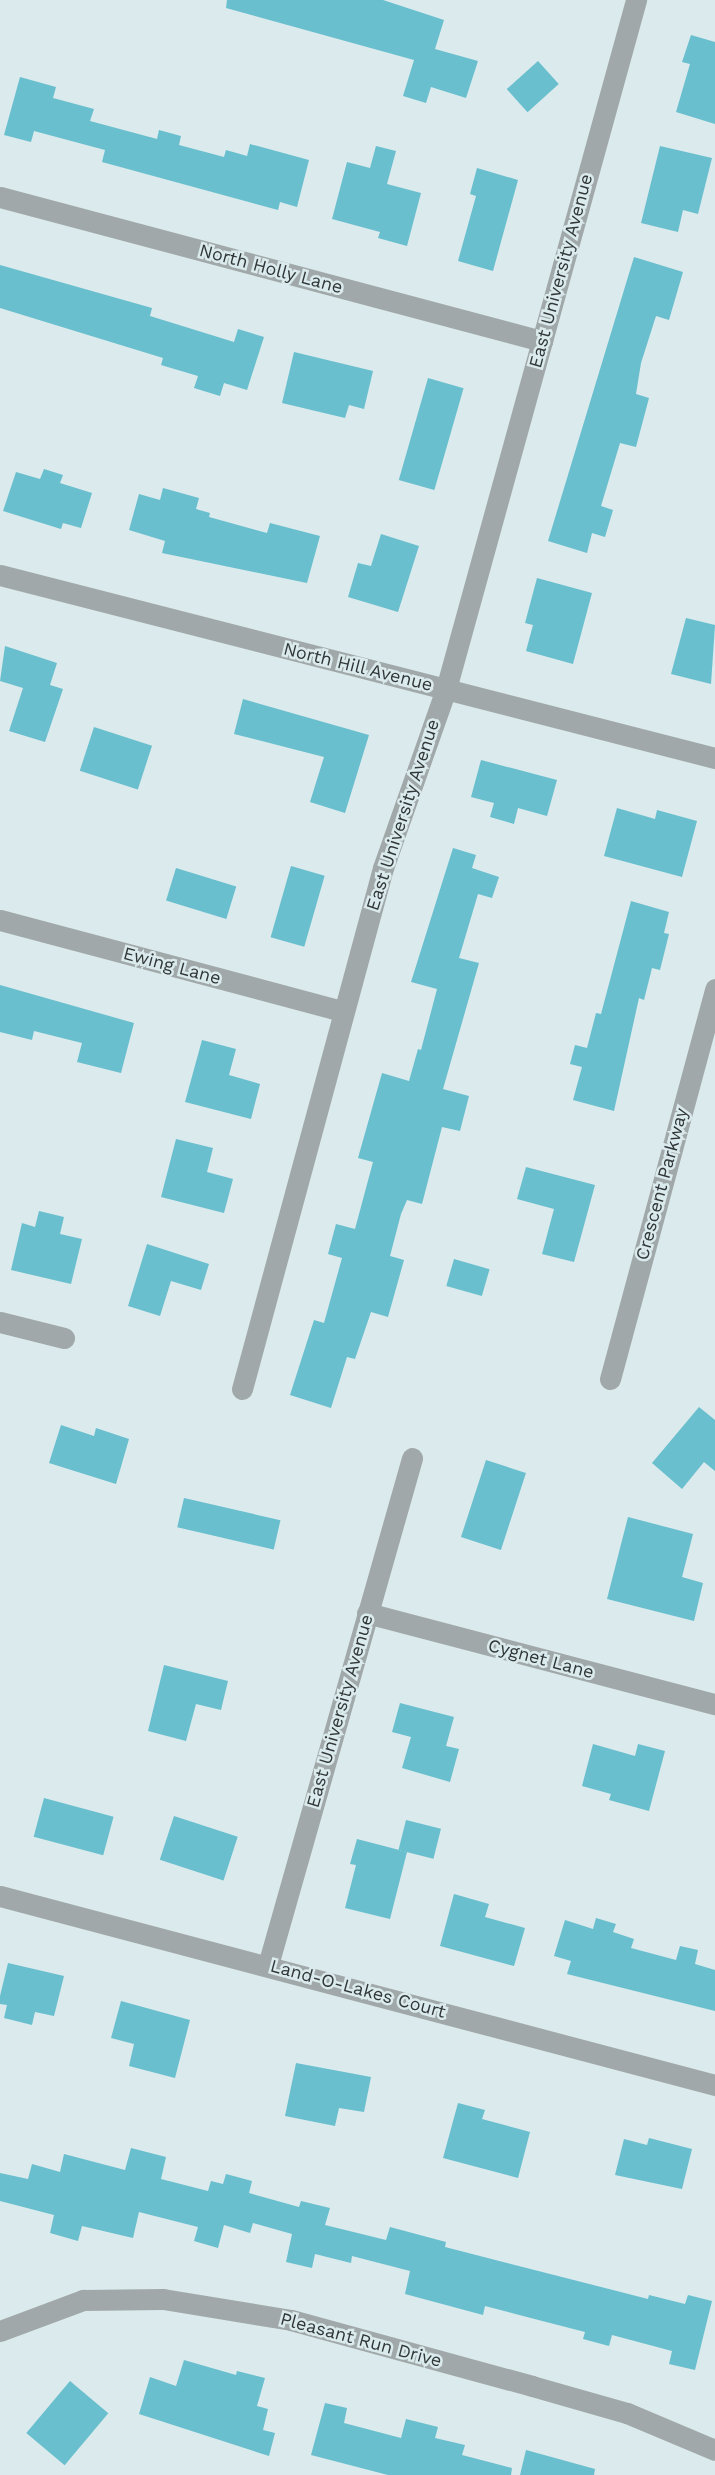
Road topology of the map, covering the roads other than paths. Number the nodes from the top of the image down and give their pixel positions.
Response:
1 (632, 1) edge
2 (0, 197) edge
3 (542, 341) junction
4 (0, 575) edge
5 (446, 689) junction
6 (715, 758) edge
7 (0, 920) edge
8 (715, 989) edge
9 (343, 1011) junction
10 (0, 1322) edge
11 (64, 1338) dead end
12 (610, 1379) dead end
13 (242, 1389) dead end
14 (412, 1458) dead end
15 (367, 1613) junction
16 (715, 1704) edge
17 (0, 1896) edge
18 (268, 1965) junction
19 (715, 2085) edge
20 (0, 2331) edge
21 (715, 2450) edge

1 - 3 street, East University Avenue
2 - 3 street, North Holly Lane
3 - 5 street, East University Avenue
4 - 5 street, North Hill Avenue
5 - 6 street, North Hill Avenue
5 - 9 street, East University Avenue
7 - 9 street, Ewing Lane
8 - 12 street, Crescent Parkway
9 - 13 street, East University Avenue
10 - 11 street
14 - 15 street, East University Avenue
15 - 16 street, Cygnet Lane
15 - 18 street, East University Avenue
17 - 18 street, Land-O-Lakes Court
18 - 19 street, Land-O-Lakes Court
20 - 21 street, Pleasant Run Drive

